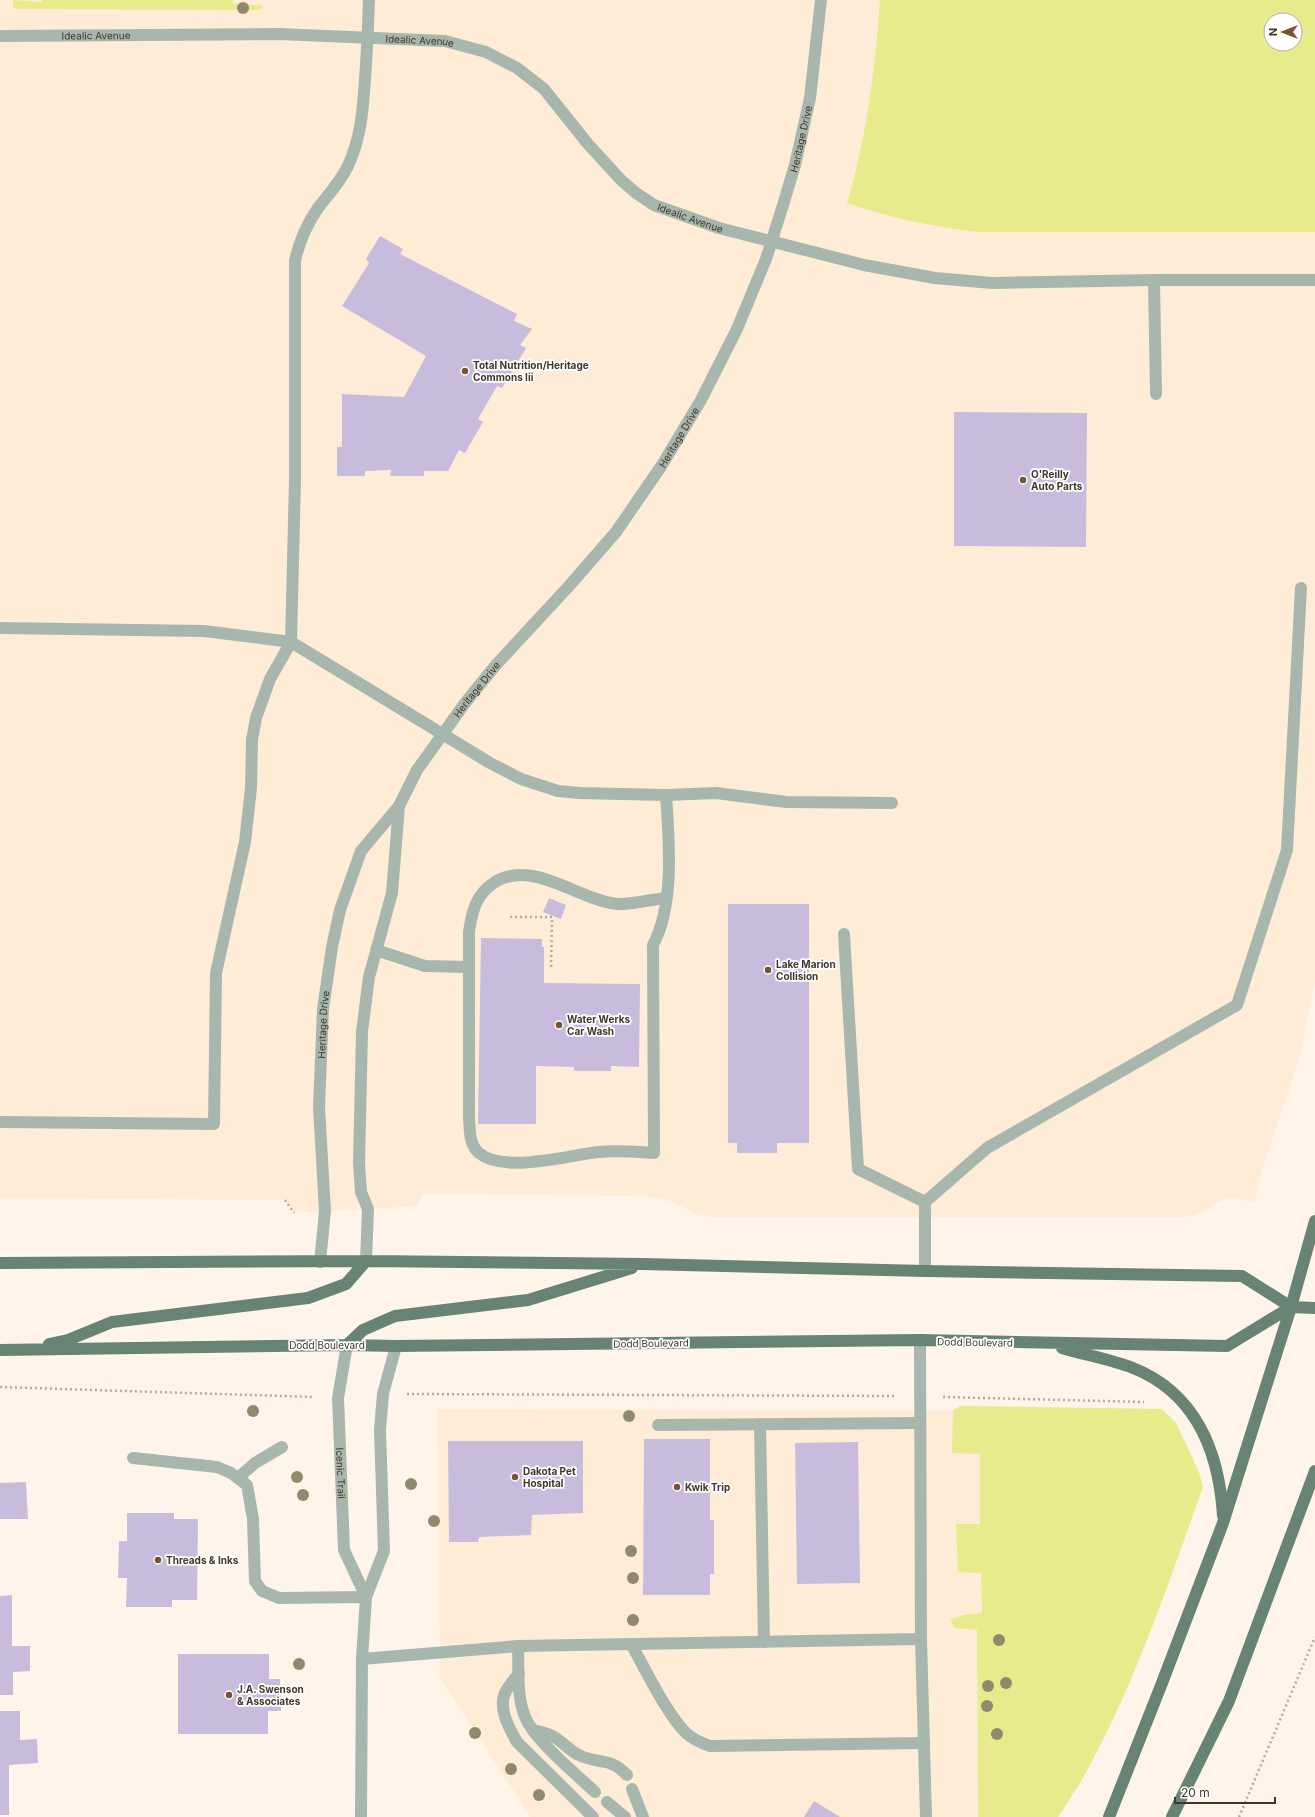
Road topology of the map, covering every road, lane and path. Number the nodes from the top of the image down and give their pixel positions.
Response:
1 (369, 0) edge
2 (821, 0) edge
3 (0, 36) edge
4 (368, 37) junction
5 (772, 241) junction
6 (1154, 280) junction
7 (1315, 280) edge
8 (1156, 394) dead end
9 (1301, 588) dead end
10 (0, 628) edge
11 (291, 642) junction
12 (443, 735) junction
13 (666, 795) junction
14 (892, 803) dead end
15 (398, 806) junction
16 (666, 898) junction
17 (510, 917) dead end
18 (844, 934) dead end
19 (376, 950) junction
20 (469, 968) junction
21 (551, 970) dead end
22 (0, 1122) edge
23 (285, 1200) dead end
24 (925, 1202) junction
25 (294, 1213) dead end
26 (1315, 1221) edge
27 (366, 1261) junction
28 (320, 1262) junction
29 (0, 1263) edge
30 (643, 1264) junction
31 (925, 1271) junction
32 (1291, 1307) junction
33 (1315, 1308) edge
34 (920, 1340) junction
35 (1043, 1343) junction
36 (347, 1345) junction
37 (396, 1346) junction
38 (25, 1349) junction
39 (0, 1350) edge
40 (0, 1387) edge
41 (383, 1394) junction
42 (920, 1396) junction
43 (338, 1398) junction
44 (1146, 1402) dead end
45 (920, 1423) junction
46 (760, 1424) junction
47 (658, 1425) dead end
48 (282, 1447) dead end
49 (134, 1458) dead end
50 (1315, 1471) edge
51 (238, 1478) junction
52 (1223, 1523) junction
53 (366, 1597) junction
54 (1315, 1637) edge
55 (921, 1639) junction
56 (764, 1642) junction
57 (631, 1644) junction
58 (518, 1646) junction
59 (362, 1659) junction
60 (519, 1674) junction
61 (533, 1730) junction
62 (924, 1743) junction
63 (627, 1775) dead end
64 (632, 1789) dead end
65 (595, 1792) dead end
66 (607, 1802) dead end
67 (361, 1817) edge
68 (593, 1817) edge
69 (625, 1817) edge
70 (643, 1817) edge
71 (926, 1817) edge
72 (1108, 1817) edge
73 (1172, 1817) edge
74 (1239, 1817) edge

1 - 4 street
2 - 5 street, Heritage Drive
3 - 4 street, Idealic Avenue
4 - 5 street, Idealic Avenue
4 - 11 street
5 - 6 street, Idealic Avenue
5 - 12 street, Heritage Drive
6 - 7 street, Idealic Avenue
6 - 8 street
9 - 24 street
10 - 11 street
11 - 12 street
11 - 22 street
12 - 13 street
12 - 15 street, Heritage Drive
13 - 14 street
13 - 16 street
15 - 19 street, Heritage Drive
15 - 28 street, Heritage Drive
16 - 20 street
16 - 20 street
17 - 21 path
18 - 24 street
19 - 20 street
19 - 27 street, Heritage Drive
23 - 25 path
24 - 31 street
26 - 32 main road
27 - 28 main road
27 - 30 main road
27 - 38 main road
28 - 29 main road
30 - 31 main road
30 - 36 main road
31 - 32 main road
32 - 33 main road
32 - 35 main road, Dodd Boulevard
32 - 52 main road
34 - 35 main road, Dodd Boulevard
34 - 37 main road, Dodd Boulevard
34 - 42 street
35 - 52 main road
36 - 37 main road, Dodd Boulevard
36 - 38 main road, Dodd Boulevard
36 - 43 street, Icenic Trail
37 - 41 street, Icenic Trail
38 - 39 main road, Dodd Boulevard
40 - 43 path
41 - 42 path
41 - 53 street, Icenic Trail
42 - 44 path
42 - 45 street
43 - 53 street, Icenic Trail
45 - 46 street
45 - 55 street
46 - 47 street
46 - 56 street
48 - 51 street
49 - 51 street
50 - 73 main road
51 - 53 street
52 - 72 main road
53 - 59 street, Icenic Trail
54 - 74 path
55 - 56 street
55 - 62 street
56 - 57 street
57 - 58 street
57 - 62 street
58 - 59 street
58 - 60 street
59 - 67 street, Icenic Trail
60 - 61 street
60 - 68 street
61 - 63 street
61 - 65 street
62 - 71 street
64 - 70 street
66 - 69 street

